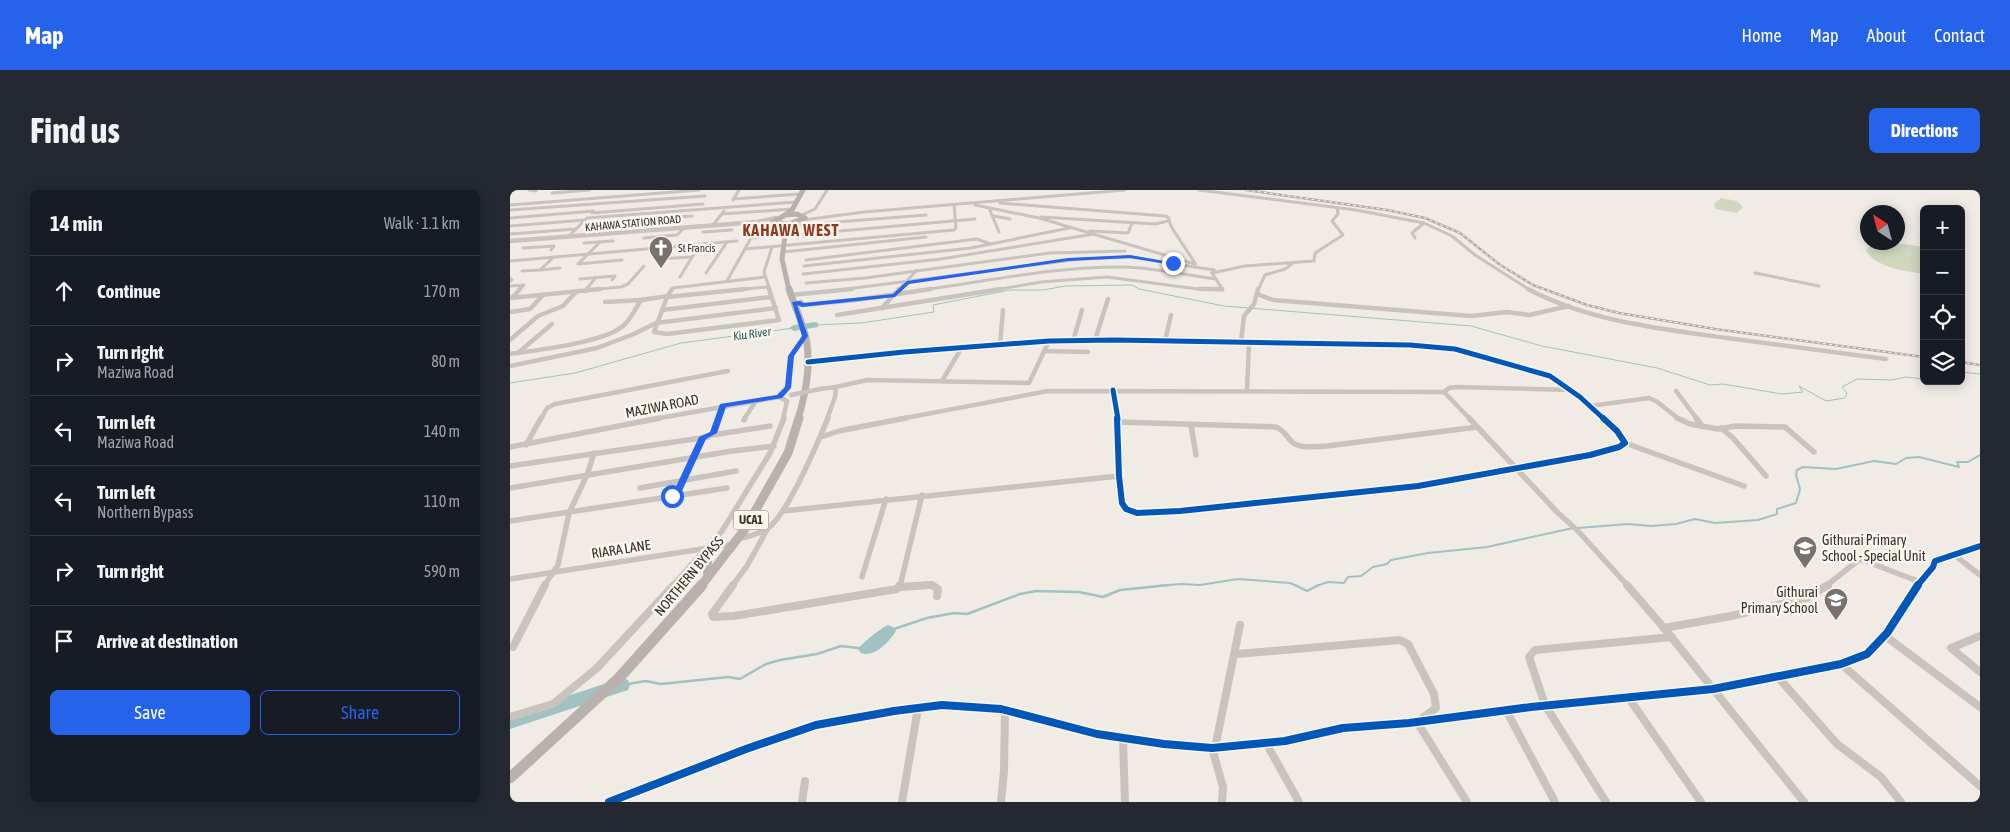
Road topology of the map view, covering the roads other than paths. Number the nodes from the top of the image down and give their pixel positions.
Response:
1 (529, 190) edge
2 (590, 190) edge
3 (618, 190) edge
4 (646, 190) edge
5 (699, 190) edge
6 (739, 190) edge
7 (826, 190) edge
8 (1125, 190) edge
9 (1199, 190) edge
10 (536, 191) edge
11 (668, 191) edge
12 (803, 191) edge
13 (552, 193) dead end
14 (641, 194) junction
15 (610, 196) junction
16 (705, 196) dead end
17 (734, 199) junction
18 (796, 202) junction
19 (985, 202) junction
20 (968, 203) junction
21 (602, 204) junction
22 (703, 204) dead end
23 (510, 205) edge
24 (954, 205) junction
25 (728, 207) junction
26 (927, 207) junction
27 (989, 208) junction
28 (1337, 208) junction
29 (792, 209) junction
30 (510, 210) edge
31 (593, 212) junction
32 (669, 212) junction
33 (864, 212) junction
34 (722, 214) junction
35 (785, 215) junction
36 (926, 215) junction
37 (692, 216) dead end
38 (802, 216) junction
39 (994, 216) junction
40 (510, 218) edge
41 (663, 218) junction
42 (1039, 218) junction
43 (586, 219) junction
44 (975, 219) dead end
45 (1010, 219) dead end
46 (775, 220) junction
47 (862, 220) junction
48 (956, 221) junction
49 (1168, 221) junction
50 (759, 222) junction
51 (1132, 223) junction
52 (1424, 223) junction
53 (927, 224) junction
54 (510, 226) edge
55 (714, 226) junction
56 (684, 228) junction
57 (1069, 228) junction
58 (576, 229) junction
59 (860, 229) junction
60 (652, 230) junction
61 (732, 230) dead end
62 (785, 230) junction
63 (718, 231) junction
64 (1083, 231) junction
65 (703, 232) dead end
66 (999, 232) dead end
67 (510, 234) edge
68 (1094, 234) junction
69 (927, 235) junction
70 (568, 237) junction
71 (661, 237) junction
72 (644, 238) dead end
73 (751, 238) junction
74 (1415, 238) dead end
75 (857, 239) junction
76 (613, 241) dead end
77 (737, 241) dead end
78 (510, 242) edge
79 (600, 242) junction
80 (727, 242) junction
81 (584, 243) dead end
82 (709, 243) junction
83 (855, 244) junction
84 (990, 244) junction
85 (1132, 244) junction
86 (927, 246) junction
87 (666, 247) junction
88 (772, 247) junction
89 (524, 248) dead end
90 (537, 248) junction
91 (652, 248) junction
92 (783, 249) junction
93 (551, 250) dead end
94 (745, 250) junction
95 (1125, 251) junction
96 (589, 254) junction
97 (554, 257) junction
98 (1122, 257) junction
99 (525, 259) junction
100 (622, 260) dead end
101 (806, 260) dead end
102 (510, 261) edge
103 (846, 261) junction
104 (1293, 263) junction
105 (1195, 264) junction
106 (644, 266) dead end
107 (804, 266) dead end
108 (1115, 267) junction
109 (560, 268) dead end
110 (540, 270) junction
111 (842, 270) junction
112 (917, 270) junction
113 (522, 271) dead end
114 (1213, 272) junction
115 (706, 273) dead end
116 (1755, 273) dead end
117 (803, 274) dead end
118 (596, 277) junction
119 (680, 277) dead end
120 (765, 277) junction
121 (1107, 277) junction
122 (580, 279) dead end
123 (1216, 279) junction
124 (612, 280) dead end
125 (727, 281) junction
126 (907, 282) junction
127 (806, 283) dead end
128 (510, 286) edge
129 (1819, 286) dead end
130 (767, 287) junction
131 (585, 291) junction
132 (576, 292) junction
133 (1257, 294) junction
134 (543, 295) junction
135 (895, 295) junction
136 (791, 296) junction
137 (668, 297) junction
138 (770, 297) junction
139 (511, 298) edge
140 (1108, 299) dead end
141 (643, 300) junction
142 (605, 302) dead end
143 (794, 303) junction
144 (1570, 306) junction
145 (776, 308) junction
146 (882, 308) junction
147 (662, 310) junction
148 (1002, 310) dead end
149 (1082, 310) dead end
150 (510, 312) edge
151 (837, 315) dead end
152 (1171, 315) dead end
153 (656, 323) junction
154 (552, 324) dead end
155 (802, 329) junction
156 (510, 340) edge
157 (1095, 340) junction
158 (1050, 341) junction
159 (1072, 341) junction
160 (1165, 341) junction
161 (1240, 342) junction
162 (1249, 343) junction
163 (1000, 345) junction
164 (962, 348) junction
165 (1044, 351) junction
166 (1088, 352) dead end
167 (518, 353) junction
168 (510, 354) edge
169 (1886, 359) dead end
170 (808, 362) junction
171 (510, 366) edge
172 (728, 372) dead end
173 (942, 381) junction
174 (1029, 382) junction
175 (836, 387) junction
176 (1113, 390) junction
177 (1571, 390) junction
178 (1247, 391) junction
179 (1676, 391) dead end
180 (1444, 392) junction
181 (1033, 394) junction
182 (779, 397) junction
183 (756, 401) junction
184 (723, 406) junction
185 (1590, 406) junction
186 (744, 420) dead end
187 (1118, 422) junction
188 (1191, 425) junction
189 (770, 426) dead end
190 (1702, 426) junction
191 (1477, 428) junction
192 (1721, 428) junction
193 (712, 435) junction
194 (703, 437) junction
195 (821, 437) junction
196 (1625, 444) junction
197 (526, 445) junction
198 (774, 446) junction
199 (510, 447) edge
200 (1814, 452) dead end
201 (594, 454) junction
202 (1196, 455) dead end
203 (694, 457) junction
204 (510, 466) edge
205 (1517, 468) junction
206 (736, 471) dead end
207 (588, 475) junction
208 (1119, 476) junction
209 (1766, 476) dead end
210 (683, 480) junction
211 (1744, 486) dead end
212 (510, 488) edge
213 (640, 488) dead end
214 (727, 488) dead end
215 (676, 495) junction
216 (922, 495) junction
217 (886, 499) junction
218 (783, 511) junction
219 (569, 513) junction
220 (510, 522) edge
221 (768, 528) junction
222 (745, 529) junction
223 (760, 531) junction
224 (737, 541) junction
225 (1980, 546) edge
226 (706, 550) junction
227 (1953, 554) junction
228 (554, 571) junction
229 (1980, 575) edge
230 (708, 577) junction
231 (862, 577) dead end
232 (510, 579) edge
233 (1920, 582) junction
234 (900, 587) junction
235 (937, 596) dead end
236 (1240, 625) dead end
237 (1664, 628) junction
238 (1884, 635) junction
239 (1980, 636) edge
240 (1672, 637) junction
241 (513, 646) dead end
242 (1237, 654) junction
243 (1842, 664) junction
244 (1980, 672) edge
245 (1777, 676) junction
246 (1713, 689) junction
247 (1628, 697) junction
248 (1545, 705) junction
249 (1980, 707) edge
250 (918, 708) junction
251 (1005, 710) junction
252 (1506, 710) junction
253 (510, 717) edge
254 (1418, 722) junction
255 (1123, 738) junction
256 (1266, 743) junction
257 (1214, 748) junction
258 (510, 778) edge
259 (805, 780) dead end
260 (1980, 786) edge
261 (609, 802) edge
262 (802, 802) edge
263 (902, 802) edge
264 (1001, 802) edge
265 (1125, 802) edge
266 (1222, 802) edge
267 (1299, 802) edge
268 (1467, 802) edge
269 (1555, 802) edge
270 (1606, 802) edge
271 (1701, 802) edge
272 (1804, 802) edge
273 (1901, 802) edge

1 - 10 street
2 - 13 street
3 - 15 street
4 - 14 street
5 - 11 street
6 - 17 street
7 - 38 street
8 - 19 street
9 - 28 street
11 - 14 street
12 - 17 street
12 - 18 main road
14 - 15 street
15 - 21 street
15 - 23 street
16 - 21 street
17 - 25 street
18 - 25 street
18 - 29 main road
19 - 20 street
19 - 49 street
20 - 24 street
20 - 27 street
21 - 30 street
21 - 31 street
22 - 31 street
24 - 26 street
24 - 48 street
25 - 32 street
25 - 34 street
26 - 33 street
26 - 36 street
27 - 39 street
27 - 42 street
28 - 52 street
28 - 104 street
29 - 34 street
29 - 35 main road
29 - 38 main road
31 - 40 street
31 - 43 street
32 - 41 street
32 - 43 street
33 - 38 street
33 - 47 street
34 - 55 street
35 - 38 main road
35 - 46 main road
36 - 47 street
36 - 53 street
37 - 41 street
38 - 62 main road
39 - 45 street
39 - 66 street
41 - 60 street
42 - 51 street
42 - 57 street
43 - 54 street
43 - 58 street
44 - 48 street
46 - 50 street, KAHAWA STATION ROAD
46 - 62 main road
47 - 59 street
47 - 62 street
48 - 53 street
48 - 69 street
49 - 51 street
49 - 105 street
50 - 55 street, KAHAWA STATION ROAD
50 - 73 street
51 - 64 street
52 - 74 street
52 - 144 street
53 - 59 street
53 - 69 street
55 - 56 street, KAHAWA STATION ROAD
56 - 60 street, KAHAWA STATION ROAD
56 - 71 street
57 - 64 street
57 - 84 street
58 - 67 street
58 - 70 street
59 - 62 street
59 - 75 street
60 - 70 street, KAHAWA STATION ROAD
61 - 63 street
62 - 73 street
62 - 92 main road, NORTHERN BYPASS / UCA1
63 - 65 street
63 - 82 street
64 - 68 street
68 - 85 street
68 - 111 street
69 - 75 street
69 - 83 street
69 - 86 street
70 - 78 street, KAHAWA STATION ROAD
71 - 72 street
71 - 91 street
73 - 94 street
75 - 83 street
75 - 92 street
76 - 79 street
77 - 80 street
79 - 81 street
79 - 96 street
80 - 82 street
80 - 115 street
82 - 87 street
83 - 92 street
84 - 86 street
84 - 103 street
85 - 95 street
85 - 105 street
86 - 101 street
87 - 91 street
87 - 119 street
88 - 92 street
88 - 94 street
88 - 120 street
89 - 90 street
90 - 93 street
90 - 99 street
91 - 96 street
92 - 136 main road, NORTHERN BYPASS / UCA1
94 - 125 street
95 - 98 street
95 - 112 street
96 - 97 street
96 - 100 street
97 - 99 street
97 - 110 street
98 - 108 street
98 - 114 street
98 - 126 street
99 - 102 street
103 - 107 street
103 - 111 street
104 - 114 street
104 - 133 street
105 - 114 street
106 - 131 street
108 - 121 street
108 - 123 street
108 - 135 street
109 - 110 street
110 - 113 street
111 - 117 street
112 - 126 street
112 - 127 street
114 - 123 street
116 - 129 street
118 - 122 street
118 - 124 street
118 - 131 street
120 - 125 street
120 - 130 street
121 - 123 street
121 - 146 street
125 - 137 street
126 - 135 street
126 - 136 street
128 - 139 street
130 - 137 street
130 - 138 street
131 - 132 street
132 - 134 street
132 - 156 street
133 - 144 street
133 - 161 street
134 - 139 street
134 - 150 street
135 - 143 street
135 - 146 street
136 - 143 main road, NORTHERN BYPASS / UCA1
137 - 141 street
137 - 147 street
138 - 145 street
138 - 147 street
140 - 157 street
141 - 142 street
141 - 167 street
143 - 155 main road, NORTHERN BYPASS / UCA1
144 - 169 street
145 - 153 street
145 - 153 street
146 - 151 street
147 - 153 street
148 - 163 street
149 - 159 street
152 - 160 street
153 - 171 street
154 - 167 street
155 - 170 main road, NORTHERN BYPASS / UCA1
155 - 182 street
157 - 159 street
157 - 160 street
158 - 159 street
158 - 163 street
158 - 165 street
160 - 161 street
161 - 162 street
162 - 177 street
162 - 178 street
163 - 164 street
164 - 170 street
164 - 173 street
165 - 166 street
165 - 174 street
167 - 168 street
170 - 222 main road, NORTHERN BYPASS / UCA1
172 - 197 street
173 - 174 street, MAZIWA ROAD
173 - 175 street, MAZIWA ROAD
174 - 181 street
175 - 182 street, MAZIWA ROAD, bridge
175 - 195 street
176 - 178 street
176 - 181 street
176 - 187 street
177 - 180 street
177 - 185 street
178 - 180 street
179 - 190 street
180 - 191 street
181 - 195 street
182 - 183 street, MAZIWA ROAD
182 - 198 street
183 - 184 street, MAZIWA ROAD
183 - 186 street
184 - 193 street
184 - 197 street, MAZIWA ROAD
185 - 190 street
185 - 196 street
187 - 188 street
187 - 208 street
188 - 191 street
188 - 202 street
189 - 193 street
190 - 192 street
191 - 205 street
192 - 200 street
192 - 209 street
193 - 194 street
194 - 201 street
194 - 203 street
195 - 218 street
196 - 205 street
196 - 211 street
197 - 199 street, MAZIWA ROAD
198 - 203 street
198 - 226 street
201 - 204 street
201 - 207 street
203 - 207 street
203 - 210 street
205 - 208 street
205 - 237 street
206 - 210 street
207 - 212 street
207 - 219 street
208 - 216 street
210 - 213 street
210 - 215 street
214 - 215 street
215 - 219 street
216 - 217 street
216 - 234 street
217 - 218 street
217 - 231 street
218 - 221 street
219 - 220 street
219 - 228 street
221 - 223 street, RIARA LANE
221 - 234 street
222 - 223 street
222 - 224 main road, NORTHERN BYPASS / UCA1
223 - 224 street, RIARA LANE
224 - 226 street, RIARA LANE
224 - 230 main road, NORTHERN BYPASS / UCA1
225 - 227 street
226 - 228 street, RIARA LANE
226 - 230 main road
226 - 253 street
227 - 229 street
227 - 233 street
228 - 232 street, RIARA LANE
228 - 241 street
230 - 258 main road, NORTHERN BYPASS / UCA1
233 - 237 street
233 - 238 street
234 - 235 street
236 - 242 street
237 - 240 street
238 - 243 street
238 - 249 street
239 - 244 street
240 - 246 street
240 - 248 street
242 - 254 street
242 - 257 street
243 - 245 street
243 - 260 street
245 - 246 street
245 - 273 street
246 - 247 street
246 - 272 street
247 - 248 street
247 - 271 street
248 - 252 street
248 - 270 street
250 - 251 street
250 - 261 street
250 - 263 street
251 - 255 street
251 - 264 street
252 - 254 street
252 - 269 street
254 - 256 street
254 - 268 street
255 - 257 street
255 - 265 street
256 - 257 street
256 - 267 street
257 - 266 street
259 - 262 street

